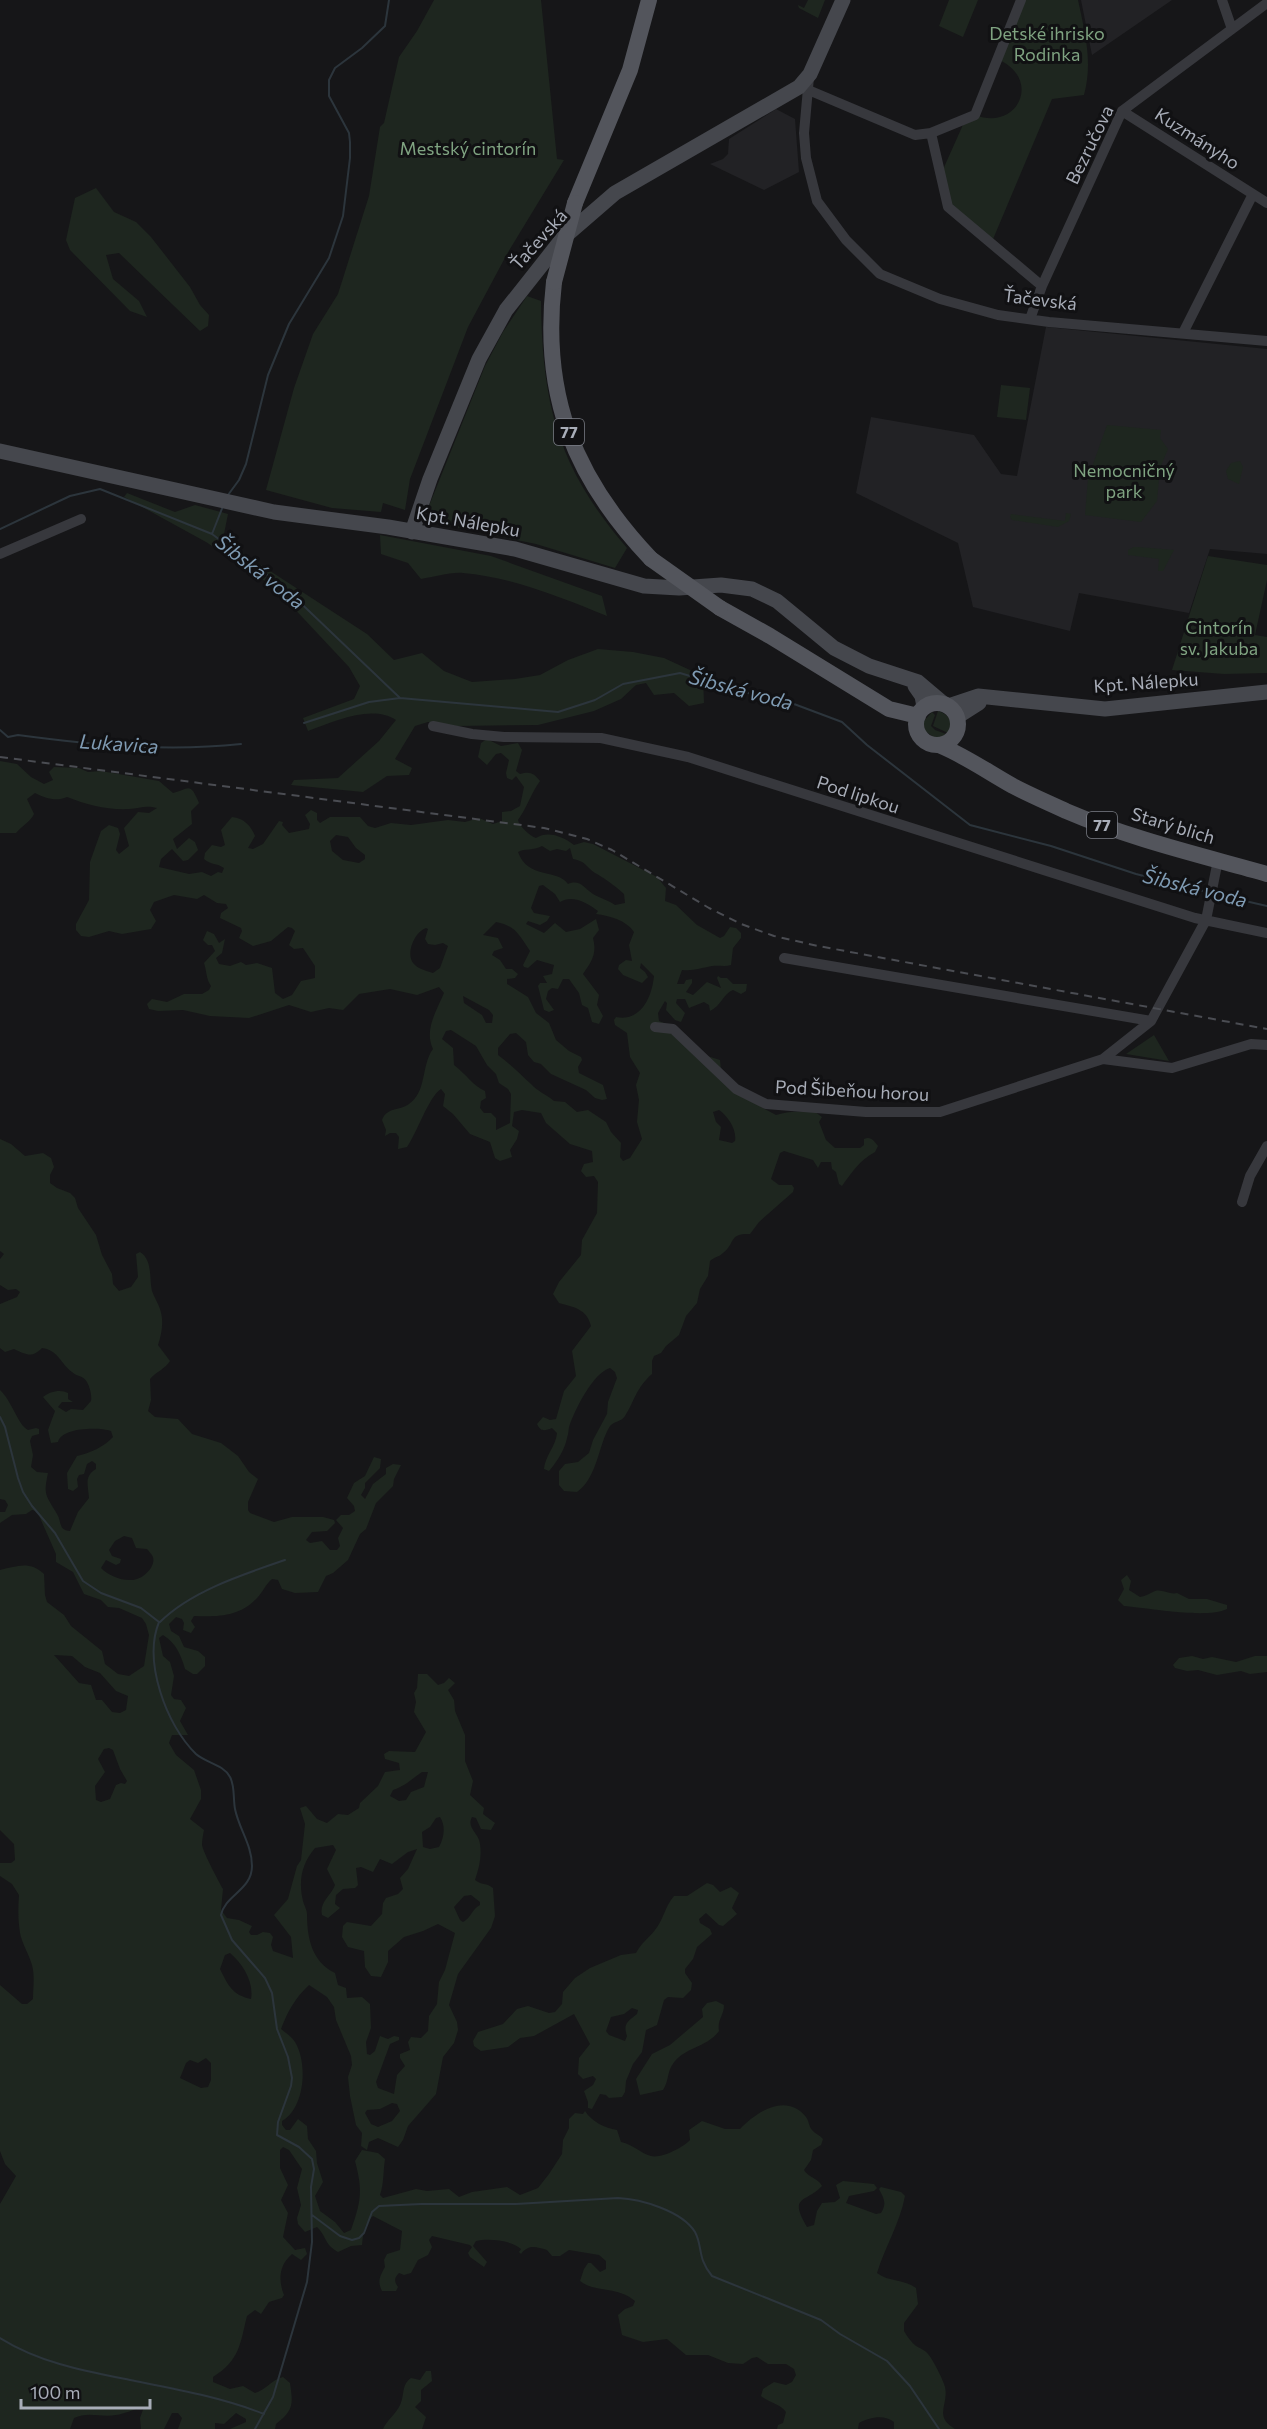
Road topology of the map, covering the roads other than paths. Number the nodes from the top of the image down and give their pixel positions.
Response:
1 (649, 0) edge
2 (843, 0) edge
3 (1021, 0) edge
4 (1222, 0) edge
5 (1267, 3) edge
6 (1232, 28) junction
7 (808, 81) junction
8 (1122, 111) junction
9 (932, 133) junction
10 (1253, 194) junction
11 (1267, 203) edge
12 (1042, 286) junction
13 (1030, 319) junction
14 (1184, 333) junction
15 (1267, 341) edge
16 (0, 451) edge
17 (81, 519) dead end
18 (412, 532) junction
19 (0, 554) edge
20 (906, 678) junction
21 (1267, 692) edge
22 (952, 715) junction
23 (920, 718) junction
24 (433, 726) dead end
25 (941, 746) junction
26 (974, 761) junction
27 (1218, 860) junction
28 (1267, 874) edge
29 (1206, 920) junction
30 (1267, 933) edge
31 (784, 958) dead end
32 (1151, 1021) junction
33 (655, 1027) dead end
34 (1267, 1045) edge
35 (1103, 1059) junction
36 (1267, 1146) edge
37 (1242, 1202) dead end

1 - 23 main road, 77, bridge
2 - 7 main road, Ťačevská
3 - 9 street
4 - 6 street
5 - 6 street, Bezručova
6 - 8 street, Bezručova
7 - 9 street
7 - 13 street, Ťačevská
7 - 18 main road, Ťačevská
8 - 10 street, Kuzmányho
8 - 12 street, Bezručova
9 - 12 street, Ťačevská
10 - 11 street, Kuzmányho
10 - 14 street
12 - 13 street, Bezručova
13 - 14 street, Ťačevská
14 - 15 street, Ťačevská
16 - 18 main road, Kpt. Nálepku
17 - 19 street
18 - 20 main road, Kpt. Nálepku
20 - 22 main road, Kpt. Nálepku
20 - 23 main road
21 - 22 main road, Kpt. Nálepku
22 - 23 main road, 77
22 - 25 main road
22 - 26 main road, Starý blich / 77
23 - 25 main road, 77
24 - 29 street, Pod lipkou
25 - 26 main road, Starý blich / 77
26 - 27 main road, Starý blich / 77
27 - 28 main road, Starý blich / 77
27 - 29 street, Pod Šibeňou horou
29 - 30 street, Pod lipkou
29 - 32 street, Pod Šibeňou horou
31 - 32 street
32 - 35 street, Pod Šibeňou horou
33 - 35 street, Pod Šibeňou horou
34 - 35 street, Pod Šibeňou horou
36 - 37 street

